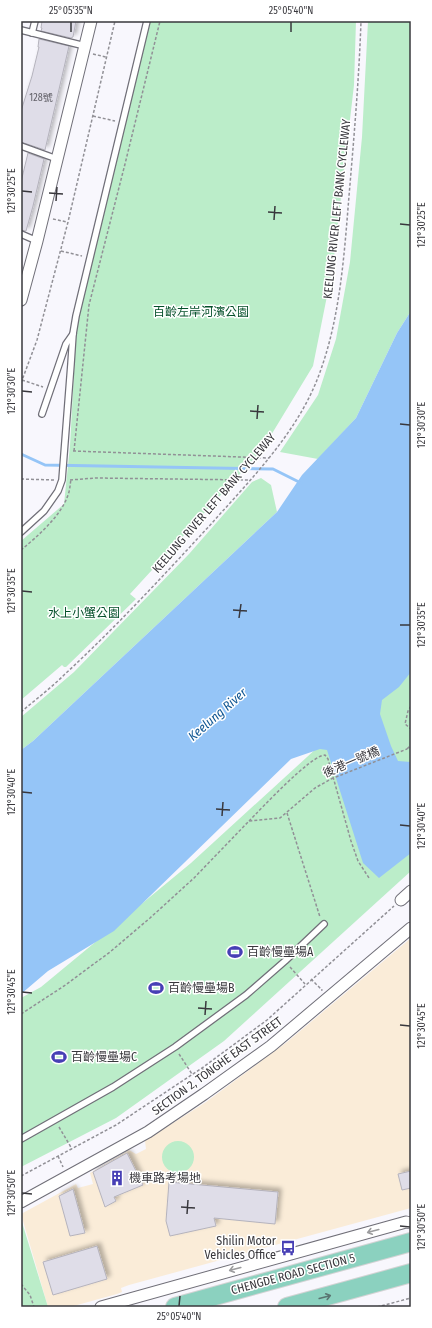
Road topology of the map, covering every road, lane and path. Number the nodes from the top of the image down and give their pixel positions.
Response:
1 (35, 21) edge
2 (91, 21) edge
3 (115, 21) edge
4 (147, 21) edge
5 (160, 21) edge
6 (361, 21) edge
7 (21, 30) edge
8 (32, 33) junction
9 (85, 46) junction
10 (93, 116) junction
11 (122, 123) junction
12 (21, 146) edge
13 (57, 159) junction
14 (21, 234) edge
15 (37, 241) junction
16 (60, 251) junction
17 (90, 257) junction
18 (21, 300) edge
19 (72, 334) junction
20 (22, 380) junction
21 (21, 383) edge
22 (50, 390) junction
23 (42, 414) dead end
24 (65, 451) junction
25 (74, 451) junction
26 (269, 458) junction
27 (21, 478) edge
28 (62, 480) junction
29 (71, 480) junction
30 (250, 480) junction
31 (21, 532) edge
32 (21, 550) edge
33 (411, 706) edge
34 (21, 712) edge
35 (411, 729) edge
36 (411, 745) edge
37 (287, 813) junction
38 (249, 821) junction
39 (369, 878) dead end
40 (411, 891) edge
41 (401, 900) joint
42 (324, 924) joint
43 (411, 928) edge
44 (285, 961) junction
45 (311, 979) junction
46 (305, 984) junction
47 (318, 1006) junction
48 (21, 1014) edge
49 (175, 1047) junction
50 (193, 1074) junction
51 (55, 1120) junction
52 (21, 1139) edge
53 (72, 1149) junction
54 (21, 1176) edge
55 (21, 1202) edge
56 (411, 1223) edge
57 (411, 1242) edge
58 (411, 1273) edge
59 (21, 1284) edge
60 (411, 1298) edge
61 (34, 1307) edge
62 (101, 1307) edge
63 (175, 1307) edge
64 (287, 1307) edge
65 (377, 1307) edge

1 - 8 lane
2 - 9 street
3 - 10 path
4 - 11 lane
5 - 25 path
6 - 26 path, KEELUNG RIVER LEFT BANK CYCLEWAY
7 - 8 lane
8 - 9 lane
9 - 13 street
10 - 11 path
10 - 16 path
11 - 17 lane
12 - 13 lane
13 - 15 street
14 - 15 lane
15 - 18 street
16 - 17 path
16 - 20 path
17 - 19 lane
19 - 22 lane
19 - 24 lane
20 - 21 path
20 - 22 path
22 - 23 lane
24 - 25 path
24 - 28 lane
25 - 26 path
26 - 30 path, KEELUNG RIVER LEFT BANK CYCLEWAY
27 - 28 path
28 - 29 path
28 - 31 lane
29 - 30 path
29 - 32 path
30 - 34 path, KEELUNG RIVER LEFT BANK CYCLEWAY
33 - 35 path
36 - 37 path, 後港一號橋, bridge
37 - 38 path
37 - 42 path
38 - 39 path
38 - 48 path
40 - 41 street
41 - 45 path
42 - 44 lane
43 - 47 street, SECTION 2, TONGHE EAST STREET
44 - 46 path
44 - 49 lane
45 - 46 path
45 - 47 path
46 - 50 path
47 - 55 street, SECTION 2, TONGHE EAST STREET
49 - 50 path
49 - 51 lane
50 - 53 path
51 - 52 lane
51 - 53 path
53 - 54 path
56 -> 62 street
57 - 63 main road, CHENGDE ROAD SECTION 5
64 -> 58 main road
59 - 61 path
60 - 65 path

